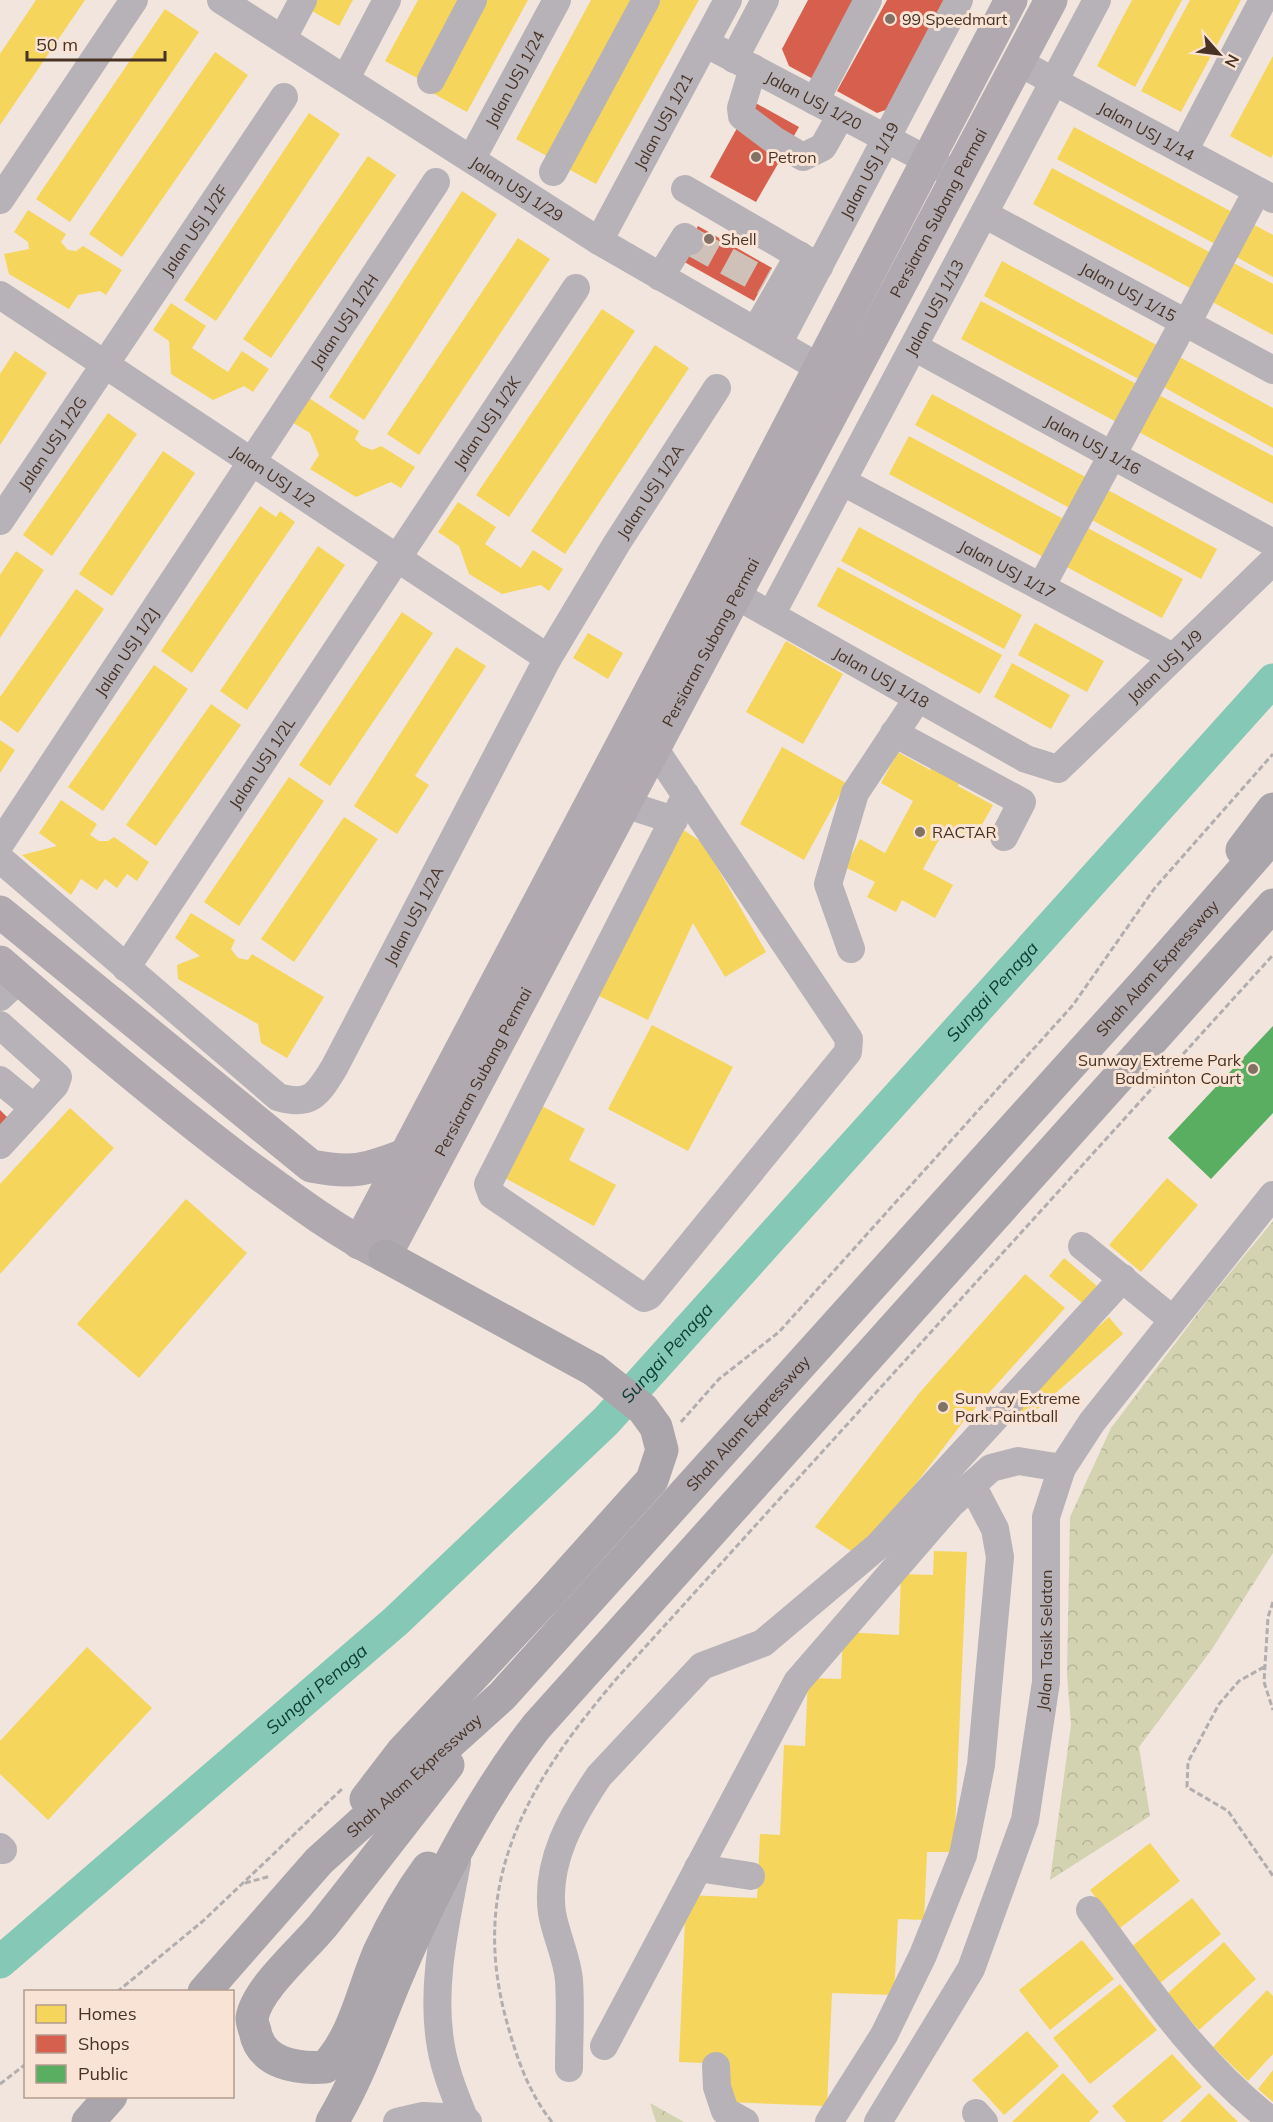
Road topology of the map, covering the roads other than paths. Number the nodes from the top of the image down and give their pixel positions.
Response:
1 (134, 0) edge
2 (221, 0) edge
3 (303, 0) edge
4 (387, 0) edge
5 (473, 0) edge
6 (557, 0) edge
7 (646, 0) edge
8 (728, 0) edge
9 (765, 0) edge
10 (868, 0) edge
11 (959, 0) edge
12 (1011, 0) edge
13 (1051, 0) edge
14 (1097, 0) edge
15 (1263, 0) edge
16 (283, 39) junction
17 (705, 43) junction
18 (1018, 62) junction
19 (744, 63) junction
20 (346, 78) junction
21 (431, 80) dead end
22 (1053, 81) junction
23 (284, 97) dead end
24 (814, 101) junction
25 (841, 115) junction
26 (886, 138) junction
27 (1184, 152) junction
28 (472, 158) junction
29 (928, 160) junction
30 (552, 172) dead end
31 (957, 176) junction
32 (436, 182) dead end
33 (685, 189) dead end
34 (1265, 195) edge
35 (0, 200) edge
36 (984, 214) junction
37 (598, 240) junction
38 (690, 241) dead end
39 (809, 261) junction
40 (660, 277) junction
41 (576, 288) dead end
42 (0, 295) edge
43 (1185, 322) junction
44 (767, 336) junction
45 (914, 347) junction
46 (105, 364) junction
47 (820, 368) junction
48 (1273, 370) edge
49 (717, 388) dead end
50 (1113, 454) junction
51 (251, 459) junction
52 (843, 482) junction
53 (0, 521) edge
54 (1273, 543) edge
55 (397, 556) junction
56 (1273, 561) edge
57 (1041, 587) junction
58 (722, 588) junction
59 (771, 615) junction
60 (1173, 657) junction
61 (548, 658) junction
62 (918, 698) junction
63 (894, 733) junction
64 (654, 748) junction
65 (1058, 769) joint
66 (624, 804) junction
67 (680, 807) junction
68 (1273, 810) edge
69 (1273, 836) edge
70 (1004, 837) dead end
71 (0, 844) edge
72 (0, 859) edge
73 (1273, 904) edge
74 (0, 912) edge
75 (851, 949) dead end
76 (126, 968) junction
77 (6, 979) edge
78 (1148, 980) junction
79 (0, 1025) edge
80 (0, 1080) edge
81 (34, 1108) junction
82 (0, 1146) edge
83 (405, 1155) junction
84 (1273, 1195) edge
85 (1082, 1246) dead end
86 (372, 1250) junction
87 (1123, 1278) junction
88 (1173, 1320) junction
89 (1062, 1468) junction
90 (972, 1485) junction
91 (502, 1696) junction
92 (503, 1769) junction
93 (460, 1845) junction
94 (320, 1861) junction
95 (698, 1868) junction
96 (751, 1876) dead end
97 (1090, 1910) dead end
98 (206, 1990) edge
99 (604, 2046) dead end
100 (716, 2066) dead end
101 (569, 2068) dead end
102 (110, 2098) edge
103 (466, 2120) edge
104 (88, 2122) edge
105 (332, 2122) edge
106 (397, 2122) edge
107 (745, 2122) edge
108 (829, 2122) edge
109 (878, 2122) edge
110 (1273, 2122) edge

1 - 35 street
2 - 16 street, Jalan USJ 1/29
3 - 16 street
4 - 20 street
5 - 21 street
6 - 28 street, Jalan USJ 1/24
7 - 30 street
8 - 17 street, Jalan USJ 1/21
9 - 19 street
10 - 24 street
11 - 26 street, Jalan USJ 1/19
12 - 29 main road, Persiaran Subang Permai
13 - 18 main road, Persiaran Subang Permai
14 - 22 street, Jalan USJ 1/13
15 - 27 street
16 - 20 street, Jalan USJ 1/29
17 - 19 street, Jalan USJ 1/20
17 - 37 street, Jalan USJ 1/21
18 - 22 street, Jalan USJ 1/14
18 - 31 main road, Persiaran Subang Permai
19 - 24 street, Jalan USJ 1/20
19 - 25 street
20 - 28 street, Jalan USJ 1/29
22 - 27 street, Jalan USJ 1/14
22 - 36 street, Jalan USJ 1/13
23 - 46 street, Jalan USJ 1/2F
24 - 25 street, Jalan USJ 1/20
25 - 26 street, Jalan USJ 1/20
26 - 29 street, Jalan USJ 1/20
26 - 39 street, Jalan USJ 1/19
27 - 34 street, Jalan USJ 1/14
28 - 37 street, Jalan USJ 1/29
29 - 31 street, Jalan USJ 1/20
29 - 47 main road, Persiaran Subang Permai
31 - 58 main road, Persiaran Subang Permai
32 - 51 street, Jalan USJ 1/2H
33 - 39 street
34 - 43 street
36 - 43 street, Jalan USJ 1/15
36 - 45 street, Jalan USJ 1/13
37 - 40 street, Jalan USJ 1/29
38 - 40 street
39 - 44 street, Jalan USJ 1/19
39 - 44 street
40 - 44 street, Jalan USJ 1/29
41 - 55 street, Jalan USJ 1/2K
42 - 46 street, Jalan USJ 1/2
43 - 48 street, Jalan USJ 1/15
43 - 50 street
44 - 47 street, Jalan USJ 1/29
45 - 50 street, Jalan USJ 1/16
45 - 52 street, Jalan USJ 1/13
46 - 51 street, Jalan USJ 1/2
46 - 53 street, Jalan USJ 1/2G
47 - 58 main road, Persiaran Subang Permai
49 - 61 street, Jalan USJ 1/2A
50 - 54 street, Jalan USJ 1/16
50 - 57 street
51 - 55 street, Jalan USJ 1/2
51 - 71 street, Jalan USJ 1/2J
52 - 57 street, Jalan USJ 1/17
52 - 59 street, Jalan USJ 1/13
55 - 61 street, Jalan USJ 1/2
55 - 76 street, Jalan USJ 1/2L
56 - 60 street, Jalan USJ 1/9
57 - 60 street, Jalan USJ 1/17
58 - 59 street, Jalan USJ 1/18
58 - 64 main road, Persiaran Subang Permai
58 - 83 main road, Persiaran Subang Permai
59 - 62 street, Jalan USJ 1/18
60 - 65 street, Jalan USJ 1/9
61 - 76 street, Jalan USJ 1/2A
62 - 63 street
62 - 65 street, Jalan USJ 1/18
63 - 70 street
63 - 75 street
64 - 66 main road, Persiaran Subang Permai
64 - 67 street
66 - 67 street
66 - 86 main road, Persiaran Subang Permai
67 - 67 street
68 - 78 highway
69 - 78 highway, Shah Alam Expressway
72 - 76 street, Jalan USJ 1/2A
73 - 92 highway
74 - 83 main road
77 - 86 main road
78 - 91 highway, Shah Alam Expressway
79 - 81 street
80 - 81 street
81 - 82 street
83 - 86 main road, Persiaran Subang Permai
84 - 88 street, Jalan Tasik Selatan
85 - 87 street
86 - 94 highway, bridge
87 - 88 street
87 - 101 street
88 - 89 street, Jalan Tasik Selatan
89 - 90 street
89 - 109 street, Jalan Tasik Selatan
90 - 95 street
90 - 108 street
91 - 92 highway
91 - 94 highway, Shah Alam Expressway
92 - 93 highway
93 - 103 street
93 - 105 highway
94 - 98 highway, Shah Alam Expressway
95 - 96 street
95 - 99 street
97 - 110 street
100 - 107 street
102 - 104 highway
103 - 106 street

